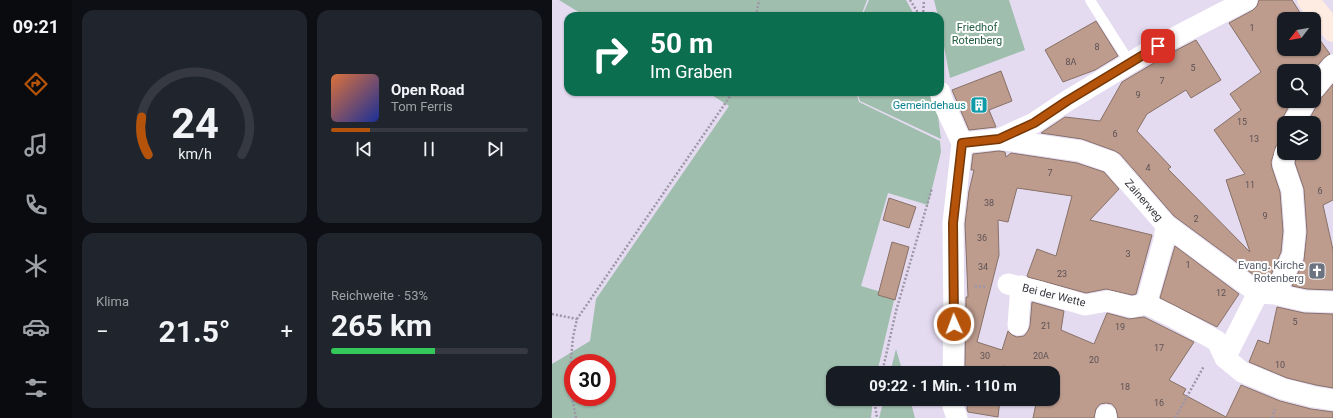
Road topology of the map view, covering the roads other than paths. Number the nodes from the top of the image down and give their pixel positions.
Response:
1 (1090, 0) edge
2 (1247, 0) edge
3 (1308, 0) edge
4 (1333, 31) edge
5 (1130, 63) junction
6 (1333, 65) edge
7 (1321, 80) edge
8 (941, 96) edge
9 (999, 139) junction
10 (962, 143) junction
11 (1284, 160) edge
12 (1166, 225) junction
13 (1267, 294) junction
14 (1333, 302) edge
15 (1146, 304) junction
16 (1018, 325) dead end
17 (1221, 350) junction
18 (952, 366) edge
19 (1333, 400) edge
20 (954, 406) edge
21 (957, 418) edge

1 - 5 lane
2 - 5 street
3 - 4 street
5 - 9 street
6 - 7 street
8 - 10 street
9 - 10 street
9 - 12 street, Zainerweg
10 - 18 street
11 - 13 street
12 - 13 street, Zainerweg
12 - 15 street
13 - 14 street
13 - 17 street
15 - 16 street, Bei der Wette
15 - 17 street
17 - 19 street
20 - 21 street

